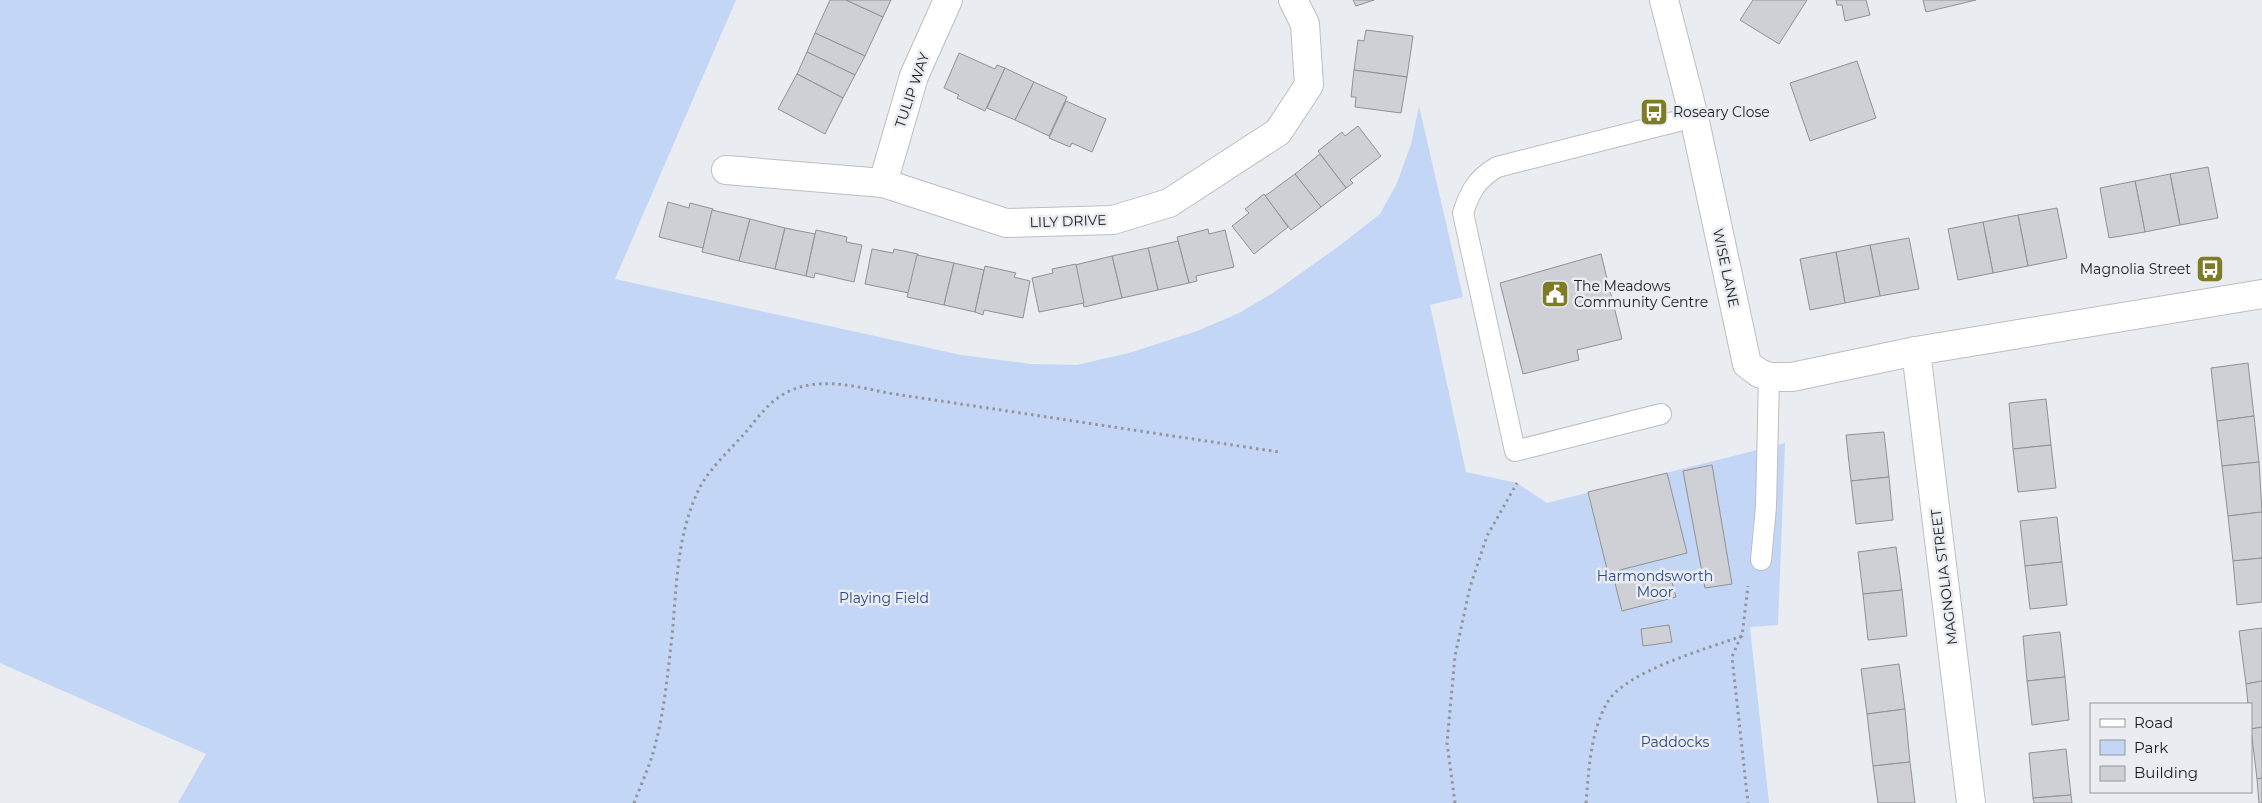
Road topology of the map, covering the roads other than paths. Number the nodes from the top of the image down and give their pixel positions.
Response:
1 (948, 0) edge
2 (1293, 0) edge
3 (1664, 0) edge
4 (1694, 117) junction
5 (726, 170) dead end
6 (883, 183) junction
7 (2262, 294) edge
8 (1916, 351) junction
9 (1769, 377) junction
10 (1661, 414) dead end
11 (1760, 560) dead end
12 (1971, 803) edge

1 - 6 street, TULIP WAY
2 - 6 street, LILY DRIVE
3 - 4 street, WISE LANE
4 - 9 street, WISE LANE
4 - 10 lane
5 - 6 street, LILY DRIVE
7 - 8 street
8 - 9 street
8 - 12 street, MAGNOLIA STREET
9 - 11 lane

